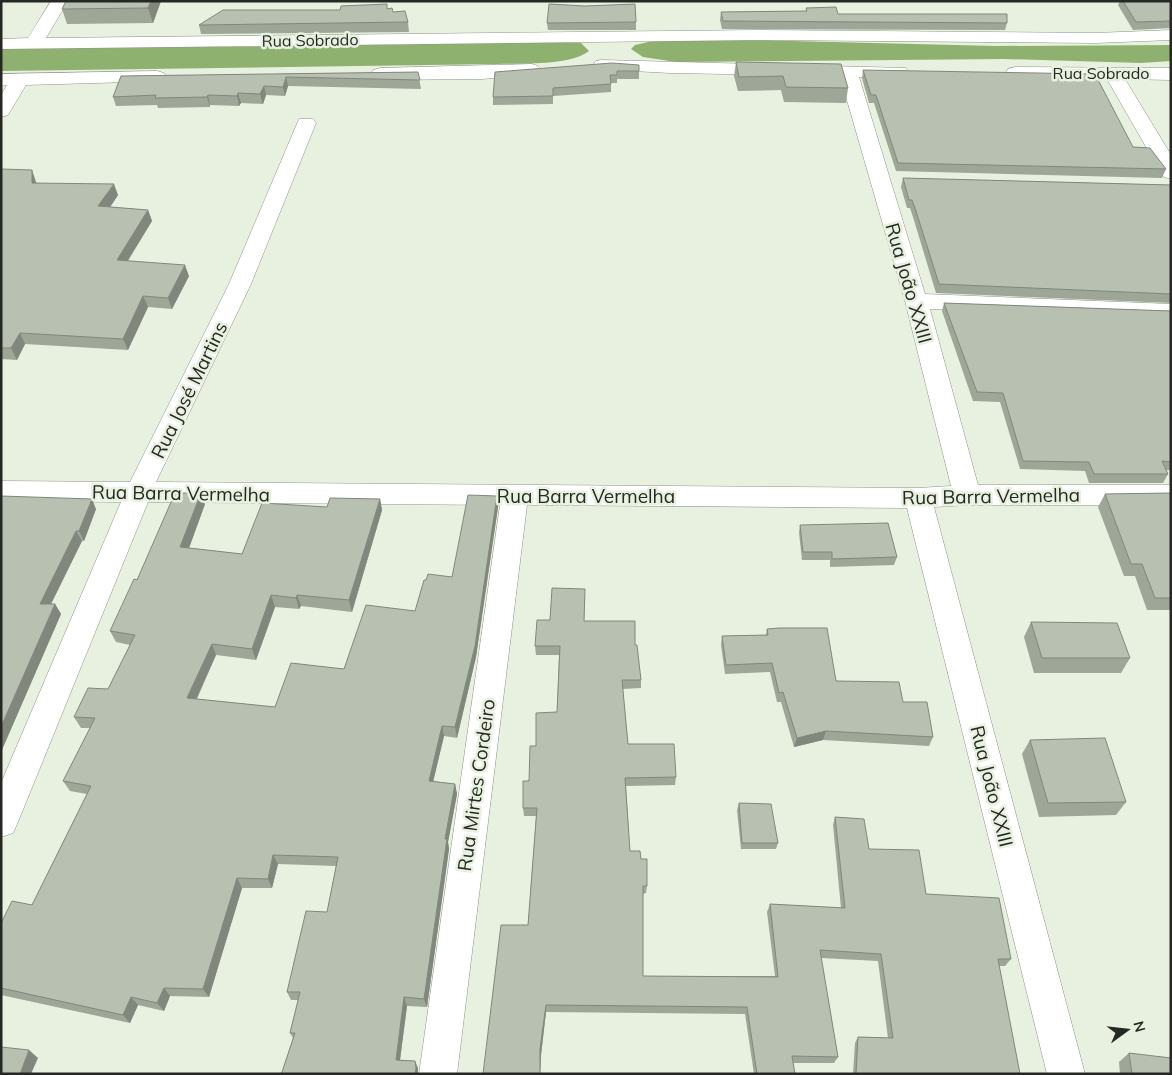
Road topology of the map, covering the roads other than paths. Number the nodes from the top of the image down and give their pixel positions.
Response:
1 (60, 1) edge
2 (1171, 35) edge
3 (619, 36) junction
4 (34, 43) junction
5 (1, 44) edge
6 (612, 64) junction
7 (585, 66) edge
8 (548, 69) edge
9 (848, 72) junction
10 (917, 72) edge
11 (995, 73) edge
12 (360, 74) edge
13 (1113, 74) junction
14 (1171, 74) edge
15 (172, 77) edge
16 (1, 80) edge
17 (20, 80) junction
18 (1, 110) edge
19 (306, 123) dead end
20 (1168, 181) edge
21 (916, 301) junction
22 (1171, 310) edge
23 (1, 491) edge
24 (138, 493) junction
25 (967, 495) junction
26 (1171, 495) edge
27 (515, 496) junction
28 (918, 498) junction
29 (1, 822) edge
30 (438, 1074) edge
31 (1066, 1074) edge

1 - 4 street
2 - 3 street, Rua Sobrado
3 - 4 street, Rua Sobrado
3 - 6 street
4 - 5 street, Rua Sobrado
6 - 7 street
6 - 9 street
8 - 12 street, Rua Sobrado
9 - 10 street
9 - 21 street, Rua João XXIII
11 - 13 street, Rua Sobrado
13 - 14 street, Rua Sobrado
13 - 20 street
15 - 17 street
16 - 17 street
17 - 18 street
19 - 24 street, Rua José Martins
21 - 22 street
21 - 25 street, Rua João XXIII
23 - 24 street, Rua Barra Vermelha
24 - 27 street, Rua Barra Vermelha
24 - 29 street, Rua José Martins
25 - 26 street, Rua Barra Vermelha
25 - 28 street, Rua Barra Vermelha
27 - 28 street, Rua Barra Vermelha
27 - 30 street, Rua Mirtes Cordeiro
28 - 31 street, Rua João XXIII

